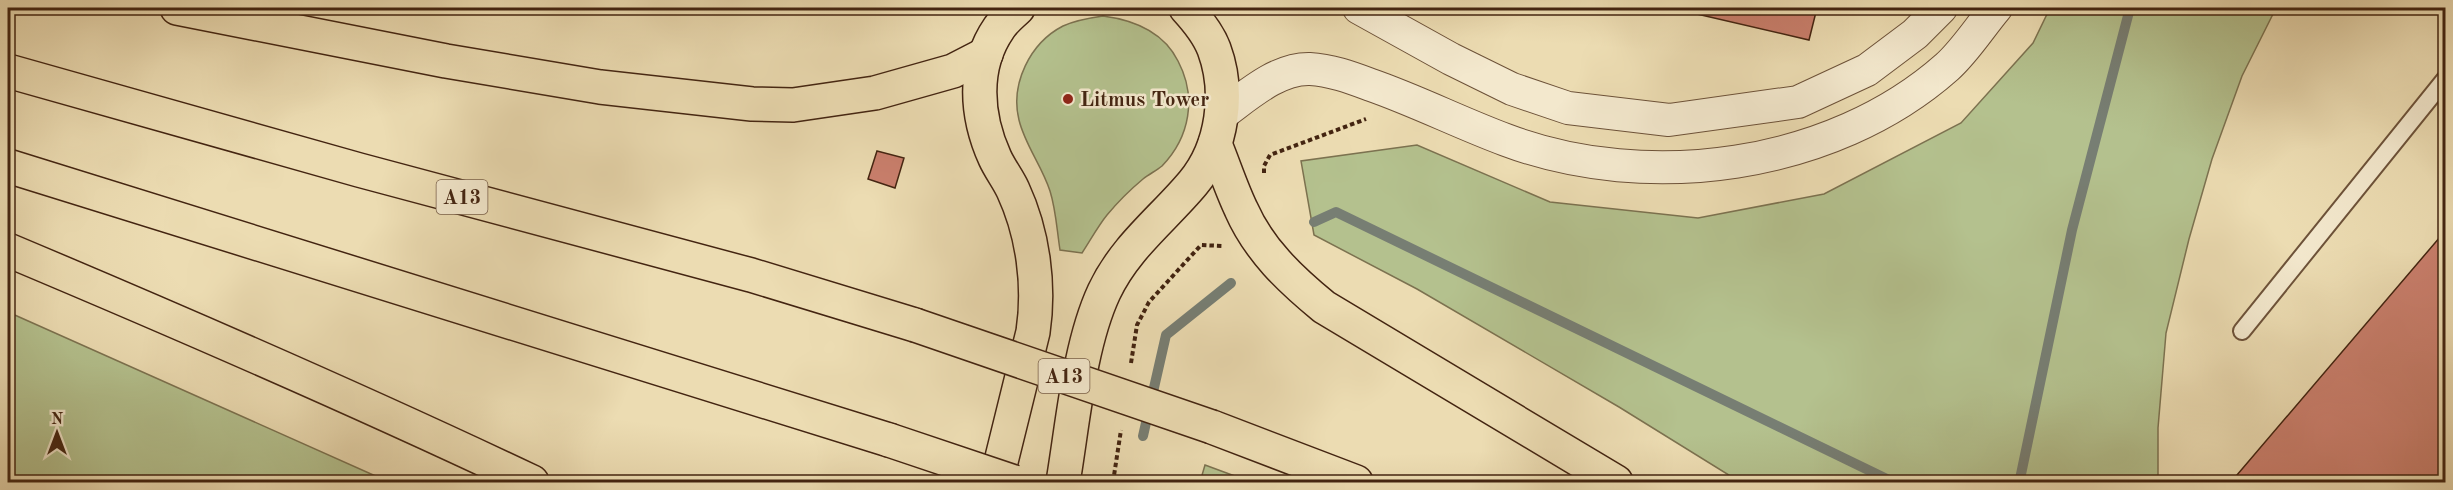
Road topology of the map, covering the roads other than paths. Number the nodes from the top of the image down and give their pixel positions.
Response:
1 (177, 8) edge
2 (1018, 8) edge
3 (1186, 8) edge
4 (1359, 8) edge
5 (1941, 8) edge
6 (1996, 8) edge
7 (986, 54) junction
8 (8, 71) edge
9 (2445, 78) edge
10 (1219, 129) junction
11 (8, 166) edge
12 (8, 250) edge
13 (2242, 331) dead end
14 (532, 483) edge
15 (996, 483) edge
16 (1014, 483) edge
17 (1063, 483) edge
18 (1356, 483) edge
19 (1616, 483) edge

1 - 7 main road
2 - 7 main road
3 - 10 main road
4 - 5 street
6 - 10 street
7 - 15 main road
8 - 18 main road, A13, bridge
9 - 13 lane
10 - 17 main road
10 - 19 main road
11 - 16 main road, bridge
12 - 14 main road

